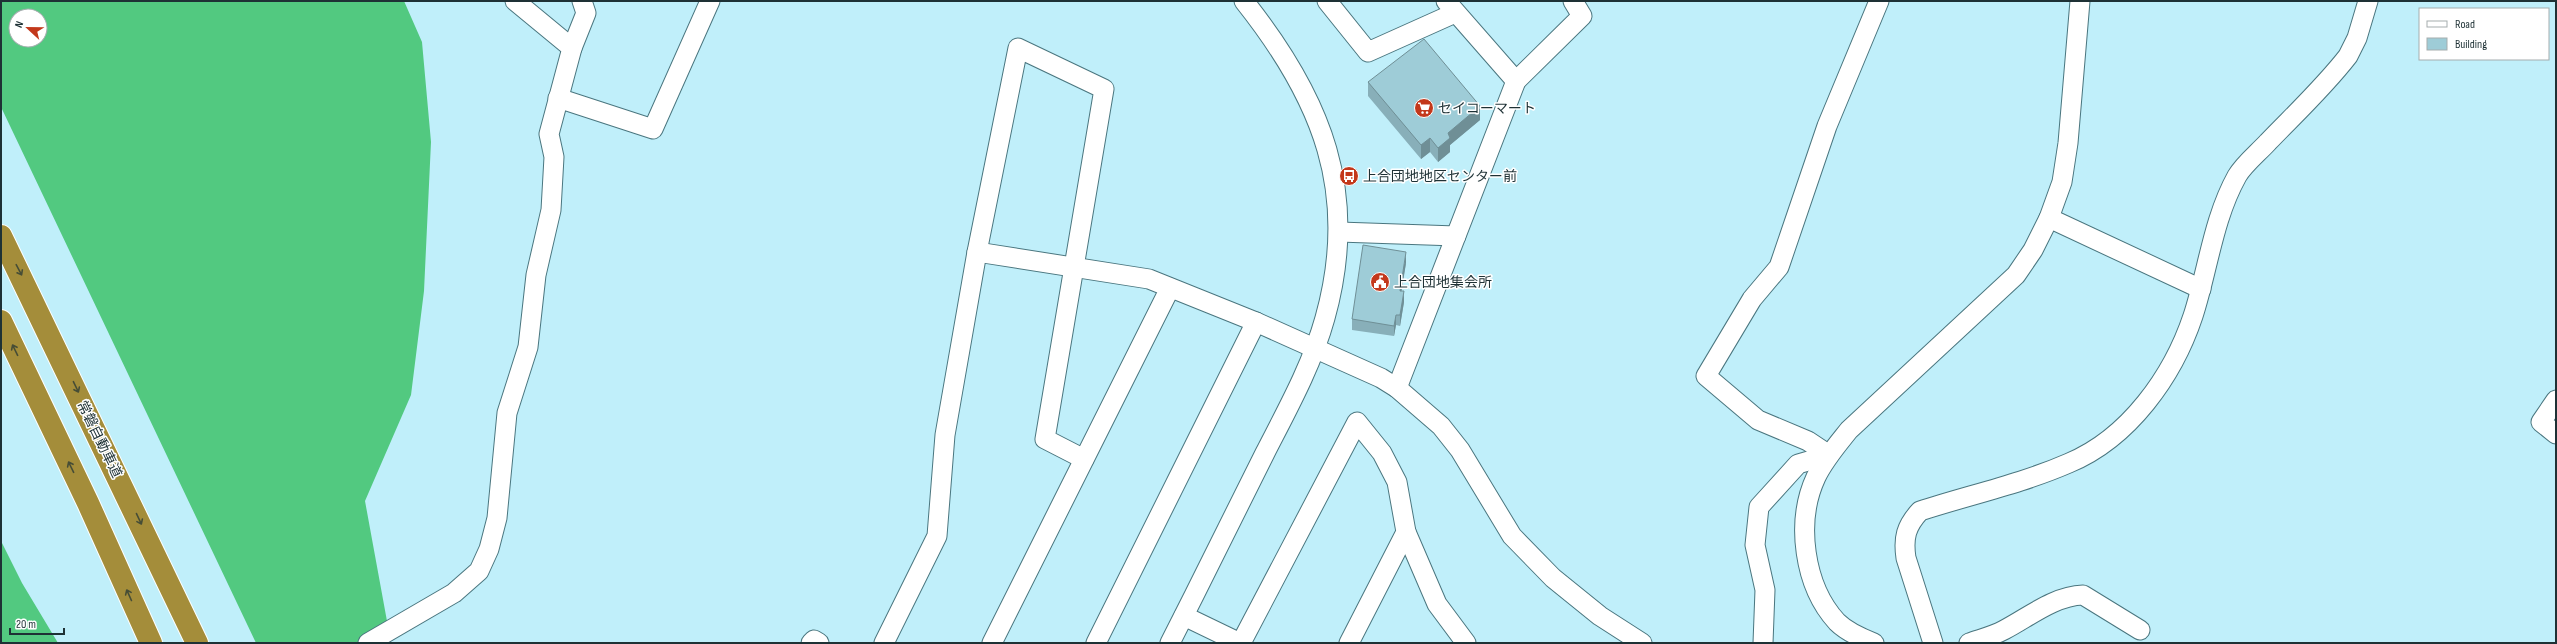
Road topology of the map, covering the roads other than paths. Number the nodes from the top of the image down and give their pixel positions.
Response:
1 (515, 1) edge
2 (582, 1) edge
3 (710, 1) edge
4 (1244, 1) edge
5 (1327, 1) edge
6 (1573, 1) edge
7 (1879, 1) edge
8 (2080, 1) edge
9 (2368, 1) edge
10 (1451, 7) edge
11 (572, 48) junction
12 (1516, 81) junction
13 (558, 98) junction
14 (2049, 218) junction
15 (1339, 232) junction
16 (1, 236) edge
17 (1456, 236) junction
18 (977, 252) junction
19 (1072, 267) junction
20 (1170, 288) junction
21 (2201, 289) junction
22 (1, 321) edge
23 (1256, 322) junction
24 (1314, 348) junction
25 (1397, 388) junction
26 (2556, 400) edge
27 (2556, 434) edge
28 (1828, 455) junction
29 (1084, 459) junction
30 (1406, 532) junction
31 (1184, 616) junction
32 (2140, 630) dead end
33 (151, 643) edge
34 (197, 643) edge
35 (368, 643) edge
36 (811, 643) edge
37 (819, 643) edge
38 (884, 643) edge
39 (992, 643) edge
40 (1096, 643) edge
41 (1170, 643) edge
42 (1240, 643) edge
43 (1349, 643) edge
44 (1466, 643) edge
45 (1642, 643) edge
46 (1763, 643) edge
47 (1874, 643) edge
48 (1933, 643) edge
49 (1969, 643) edge

1 - 11 street
2 - 11 street
3 - 13 street
4 - 15 street
5 - 10 street
6 - 12 street
7 - 28 street
8 - 14 street
9 - 21 street
10 - 12 street
11 - 13 street
12 - 17 street
13 - 35 street
14 - 21 street
14 - 28 street
15 - 17 street
15 - 24 street
16 -> 34 highway, 常磐自動車道
17 - 25 street
18 - 19 street
18 - 19 street
18 - 38 street
19 - 20 street
19 - 29 street
20 - 23 street
20 - 29 street
21 - 48 street
33 -> 22 highway
23 - 24 street
23 - 40 street
24 - 25 street
24 - 31 street
25 - 45 street
26 - 27 street
28 - 46 street
28 - 47 street
29 - 39 street
30 - 42 street
30 - 43 street
30 - 44 street
31 - 41 street
31 - 42 street
32 - 49 street
36 - 37 street

